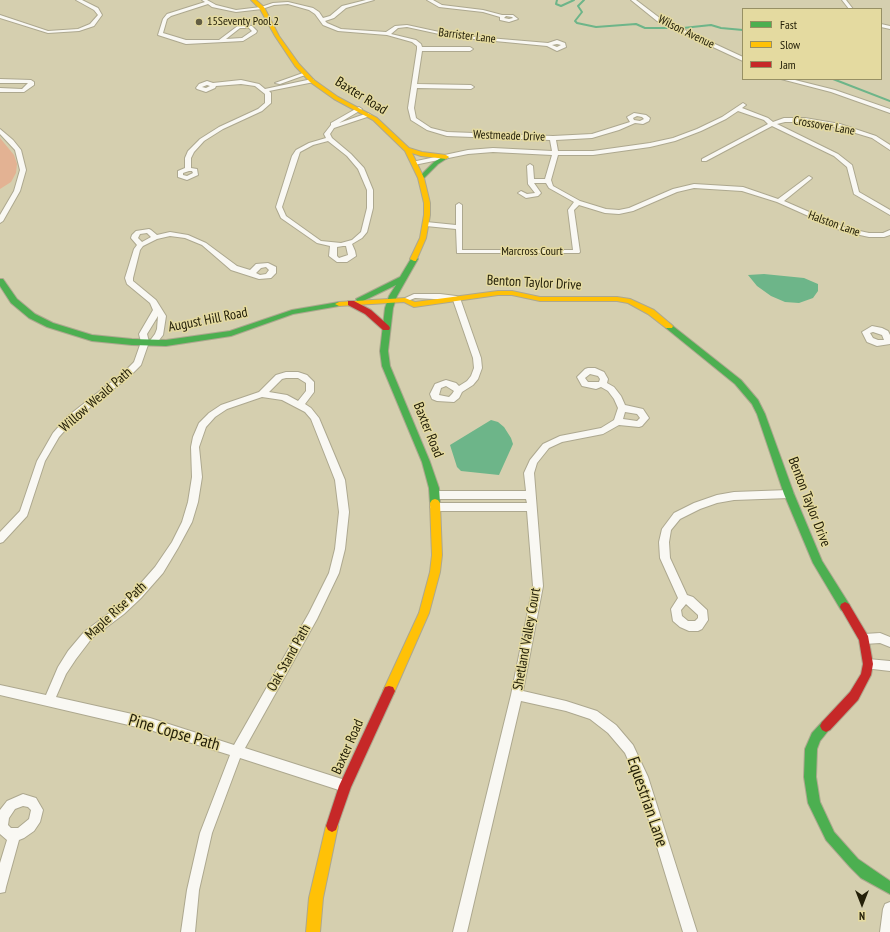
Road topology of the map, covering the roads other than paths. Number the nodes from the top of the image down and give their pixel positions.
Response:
1 (78, 0) edge
2 (253, 0) edge
3 (346, 0) edge
4 (372, 0) edge
5 (429, 0) edge
6 (633, 0) edge
7 (844, 0) edge
8 (205, 1) edge
9 (353, 5) junction
10 (265, 8) junction
11 (850, 8) edge
12 (0, 16) edge
13 (502, 16) dead end
14 (322, 20) junction
15 (387, 34) junction
16 (220, 41) junction
17 (549, 45) dead end
18 (420, 49) junction
19 (470, 49) dead end
20 (742, 59) edge
21 (305, 74) junction
22 (788, 80) edge
23 (0, 81) edge
24 (312, 82) junction
25 (213, 84) dead end
26 (415, 86) junction
27 (472, 87) dead end
28 (264, 89) junction
29 (0, 90) edge
30 (743, 105) dead end
31 (359, 109) junction
32 (737, 109) junction
33 (890, 111) edge
34 (368, 115) junction
35 (634, 122) dead end
36 (772, 124) junction
37 (332, 127) junction
38 (0, 131) edge
39 (553, 138) junction
40 (330, 139) junction
41 (880, 141) junction
42 (890, 141) edge
43 (890, 148) edge
44 (407, 149) junction
45 (555, 153) junction
46 (446, 157) junction
47 (704, 160) dead end
48 (414, 163) junction
49 (530, 166) dead end
50 (188, 169) dead end
51 (421, 178) junction
52 (809, 178) dead end
53 (531, 180) junction
54 (548, 181) junction
55 (521, 193) dead end
56 (779, 201) junction
57 (578, 202) junction
58 (459, 206) dead end
59 (890, 213) edge
60 (0, 221) edge
61 (426, 224) junction
62 (459, 227) junction
63 (890, 232) edge
64 (155, 238) junction
65 (349, 244) junction
66 (141, 245) junction
67 (334, 246) junction
68 (251, 273) dead end
69 (402, 279) junction
70 (0, 281) edge
71 (456, 298) junction
72 (391, 301) junction
73 (351, 303) junction
74 (157, 310) junction
75 (386, 328) junction
76 (149, 342) junction
77 (602, 384) dead end
78 (458, 390) dead end
79 (262, 394) junction
80 (284, 397) joint
81 (300, 404) junction
82 (622, 408) junction
83 (618, 422) junction
84 (530, 494) junction
85 (789, 494) junction
86 (435, 495) junction
87 (435, 507) junction
88 (531, 507) junction
89 (0, 539) edge
90 (684, 599) dead end
91 (864, 639) junction
92 (890, 642) edge
93 (868, 664) junction
94 (890, 666) edge
95 (0, 690) edge
96 (517, 695) junction
97 (49, 700) junction
98 (237, 751) junction
99 (345, 786) junction
100 (14, 835) dead end
101 (0, 887) edge
102 (890, 888) edge
103 (890, 909) edge
104 (188, 932) edge
105 (313, 932) edge
106 (460, 932) edge
107 (690, 932) edge
108 (887, 932) edge

1 - 12 street
2 - 10 main road, Baxter Road
3 - 9 street
4 - 9 street
5 - 13 street
6 - 20 street, Wilson Avenue
7 - 11 street
8 - 10 street
8 - 16 street
9 - 14 street
10 - 14 street
10 - 21 main road, Baxter Road
14 - 15 street
15 - 17 street, Barrister Lane
15 - 18 street
16 - 16 street
18 - 19 street
18 - 26 street, Westmeade Drive
21 - 24 main road, Baxter Road
21 - 28 street
22 - 33 street
23 - 29 street
24 - 28 street
24 - 31 main road, Baxter Road
25 - 28 street
26 - 27 street
26 - 39 street, Westmeade Drive
28 - 50 street
30 - 32 street
31 - 34 main road, Baxter Road
31 - 37 street
32 - 36 street
32 - 45 street
34 - 37 street
34 - 44 main road, Baxter Road
35 - 39 street
36 - 41 street, Crossover Lane
36 - 47 street, Crossover Lane
36 - 59 street
37 - 40 street
38 - 60 street
39 - 45 street, Westmeade Drive
40 - 65 street
40 - 67 street
41 - 42 street, Crossover Lane
41 - 43 street, Crossover Lane
44 - 46 main road
44 - 48 main road, Baxter Road
45 - 46 street
45 - 54 street, Westmeade Drive
46 - 48 street
46 - 51 main road
48 - 51 main road, Baxter Road
49 - 53 street
51 - 61 main road, Baxter Road
52 - 56 street
53 - 54 street
53 - 55 street
54 - 57 street
56 - 57 street
56 - 63 street, Halston Lane
57 - 62 street, Marcross Court
58 - 62 street, Marcross Court
61 - 62 street
61 - 69 main road, Baxter Road
64 - 66 street
64 - 66 street
64 - 68 street
65 - 67 street
65 - 67 street
66 - 74 street
69 - 72 main road, Baxter Road
69 - 73 main road
70 - 76 main road, August Hill Road
71 - 72 main road, Benton Taylor Drive
71 - 78 street
71 - 85 main road, Benton Taylor Drive
72 - 73 main road, August Hill Road
72 - 75 main road, Baxter Road
73 - 75 main road
73 - 76 main road, August Hill Road
74 - 76 street
74 - 76 street
75 - 86 main road, Baxter Road
76 - 89 street, Willow Weald Path
77 - 82 street
79 - 80 street, Maple Rise Path
79 - 81 street
79 - 97 street, Maple Rise Path
80 - 81 street, Oak Stand Path
81 - 98 street, Oak Stand Path
82 - 83 street
82 - 83 street
83 - 84 street, Shetland Valley Court
84 - 86 street
84 - 88 street, Shetland Valley Court
85 - 90 street
85 - 91 main road, Benton Taylor Drive
86 - 87 main road, Baxter Road
87 - 88 street
87 - 99 main road, Baxter Road
88 - 96 street, Shetland Valley Court
91 - 92 street
91 - 93 main road, Benton Taylor Drive
93 - 94 street
93 - 102 main road, Benton Taylor Drive
95 - 97 street, Pine Copse Path
96 - 106 street, Shetland Valley Court
96 - 107 street, Equestrian Lane
97 - 98 street, Pine Copse Path
98 - 99 street, Pine Copse Path
98 - 104 street, Oak Stand Path
99 - 105 main road, Baxter Road
100 - 101 street
103 - 108 street

